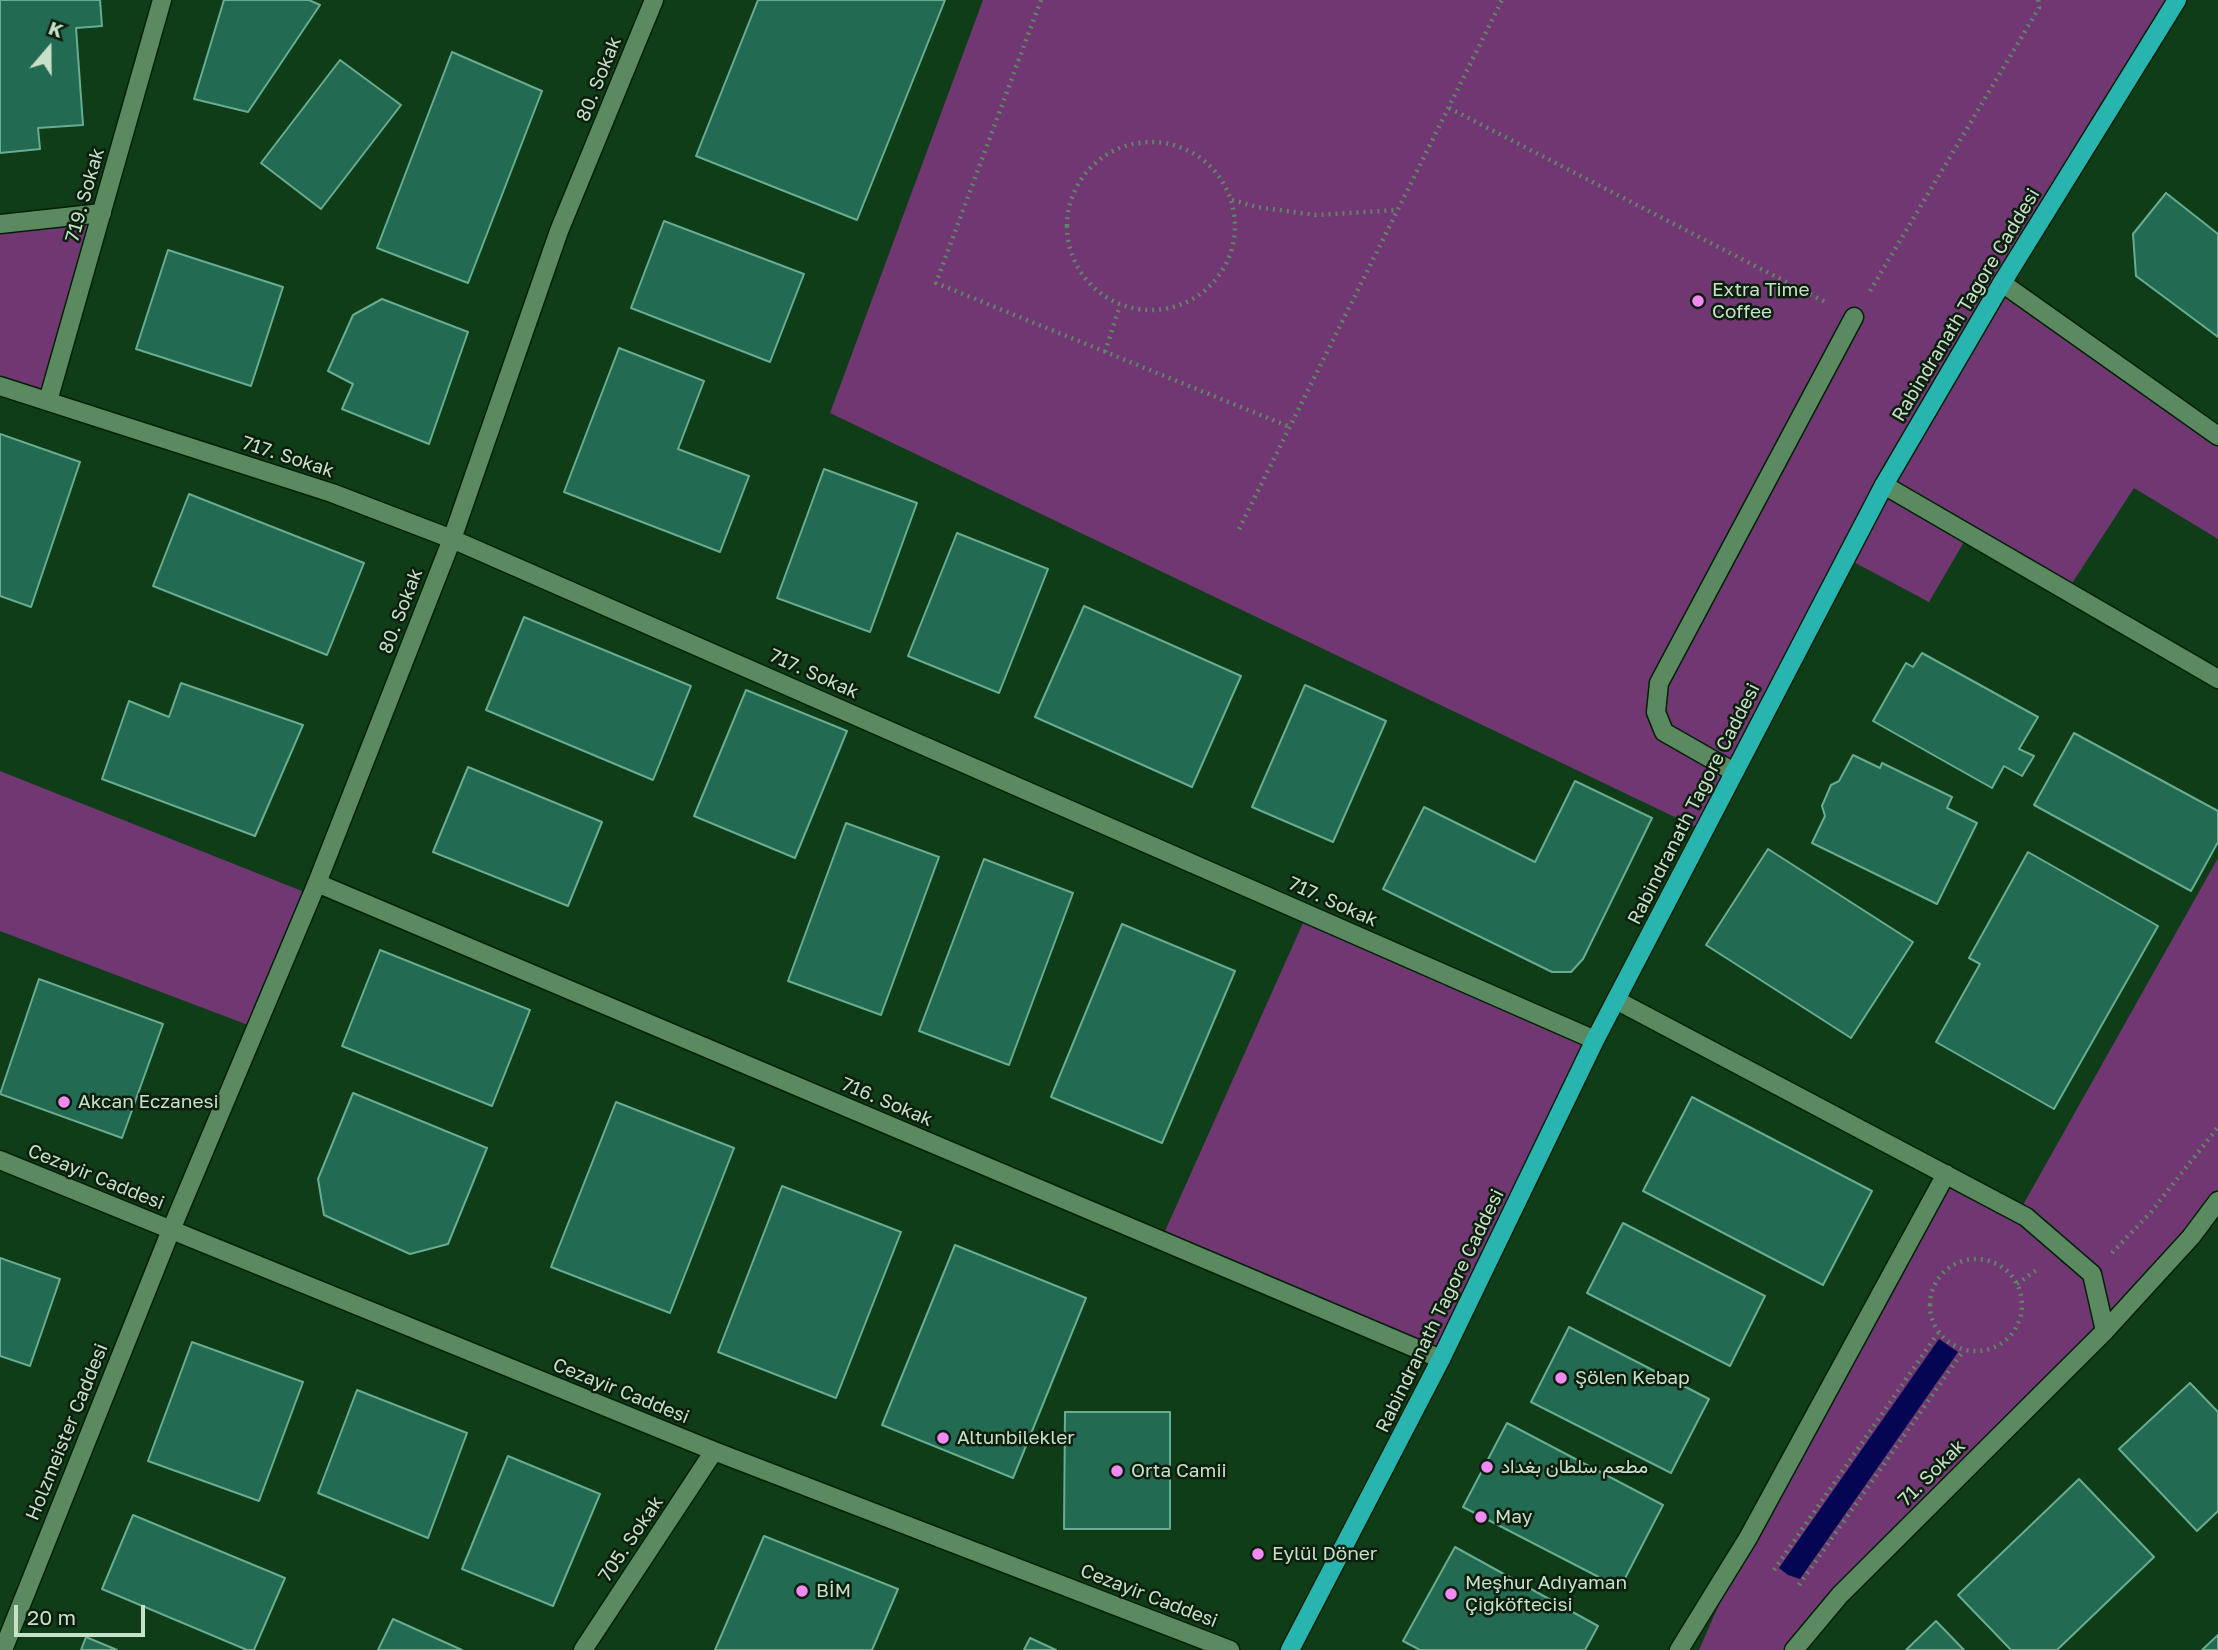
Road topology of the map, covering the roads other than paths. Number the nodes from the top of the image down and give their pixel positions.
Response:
1 (162, 0) edge
2 (654, 0) edge
3 (2178, 0) edge
4 (102, 213) junction
5 (0, 224) edge
6 (2002, 283) junction
7 (1854, 317) road end
8 (0, 386) edge
9 (48, 401) junction
10 (2218, 436) edge
11 (1884, 485) junction
12 (452, 539) junction
13 (2218, 679) edge
14 (1734, 772) junction
15 (317, 883) junction
16 (1616, 1000) junction
17 (1595, 1040) junction
18 (0, 1160) edge
19 (1946, 1174) junction
20 (2218, 1201) edge
21 (171, 1230) junction
22 (2105, 1331) junction
23 (1441, 1359) junction
24 (714, 1451) junction
25 (2, 1650) edge
26 (583, 1650) edge
27 (1230, 1650) edge
28 (1290, 1650) edge
29 (1679, 1650) edge
30 (1794, 1650) edge

1 - 4 street, 719. Sokak
2 - 12 street, 80. Sokak
3 - 6 main road, Rabindranath Tagore Caddesi
4 - 5 street
4 - 9 street, 719. Sokak
6 - 10 street
6 - 11 main road, Rabindranath Tagore Caddesi
7 - 14 street
8 - 9 street, 717. Sokak
9 - 12 street, 717. Sokak
11 - 13 street
11 - 14 main road, Rabindranath Tagore Caddesi
12 - 15 street, 80. Sokak
12 - 17 street, 717. Sokak
14 - 16 main road, Rabindranath Tagore Caddesi
15 - 21 street, 80. Sokak
15 - 23 street, 716. Sokak
16 - 17 main road, Rabindranath Tagore Caddesi
16 - 19 street
17 - 23 main road, Rabindranath Tagore Caddesi
18 - 21 street, Cezayir Caddesi
19 - 22 street
19 - 29 street
20 - 22 street, 71. Sokak
21 - 24 street, Cezayir Caddesi
21 - 25 street, Holzmeister Caddesi
22 - 30 street, 71. Sokak
23 - 28 main road, Rabindranath Tagore Caddesi
24 - 26 street, 705. Sokak
24 - 27 street, Cezayir Caddesi

